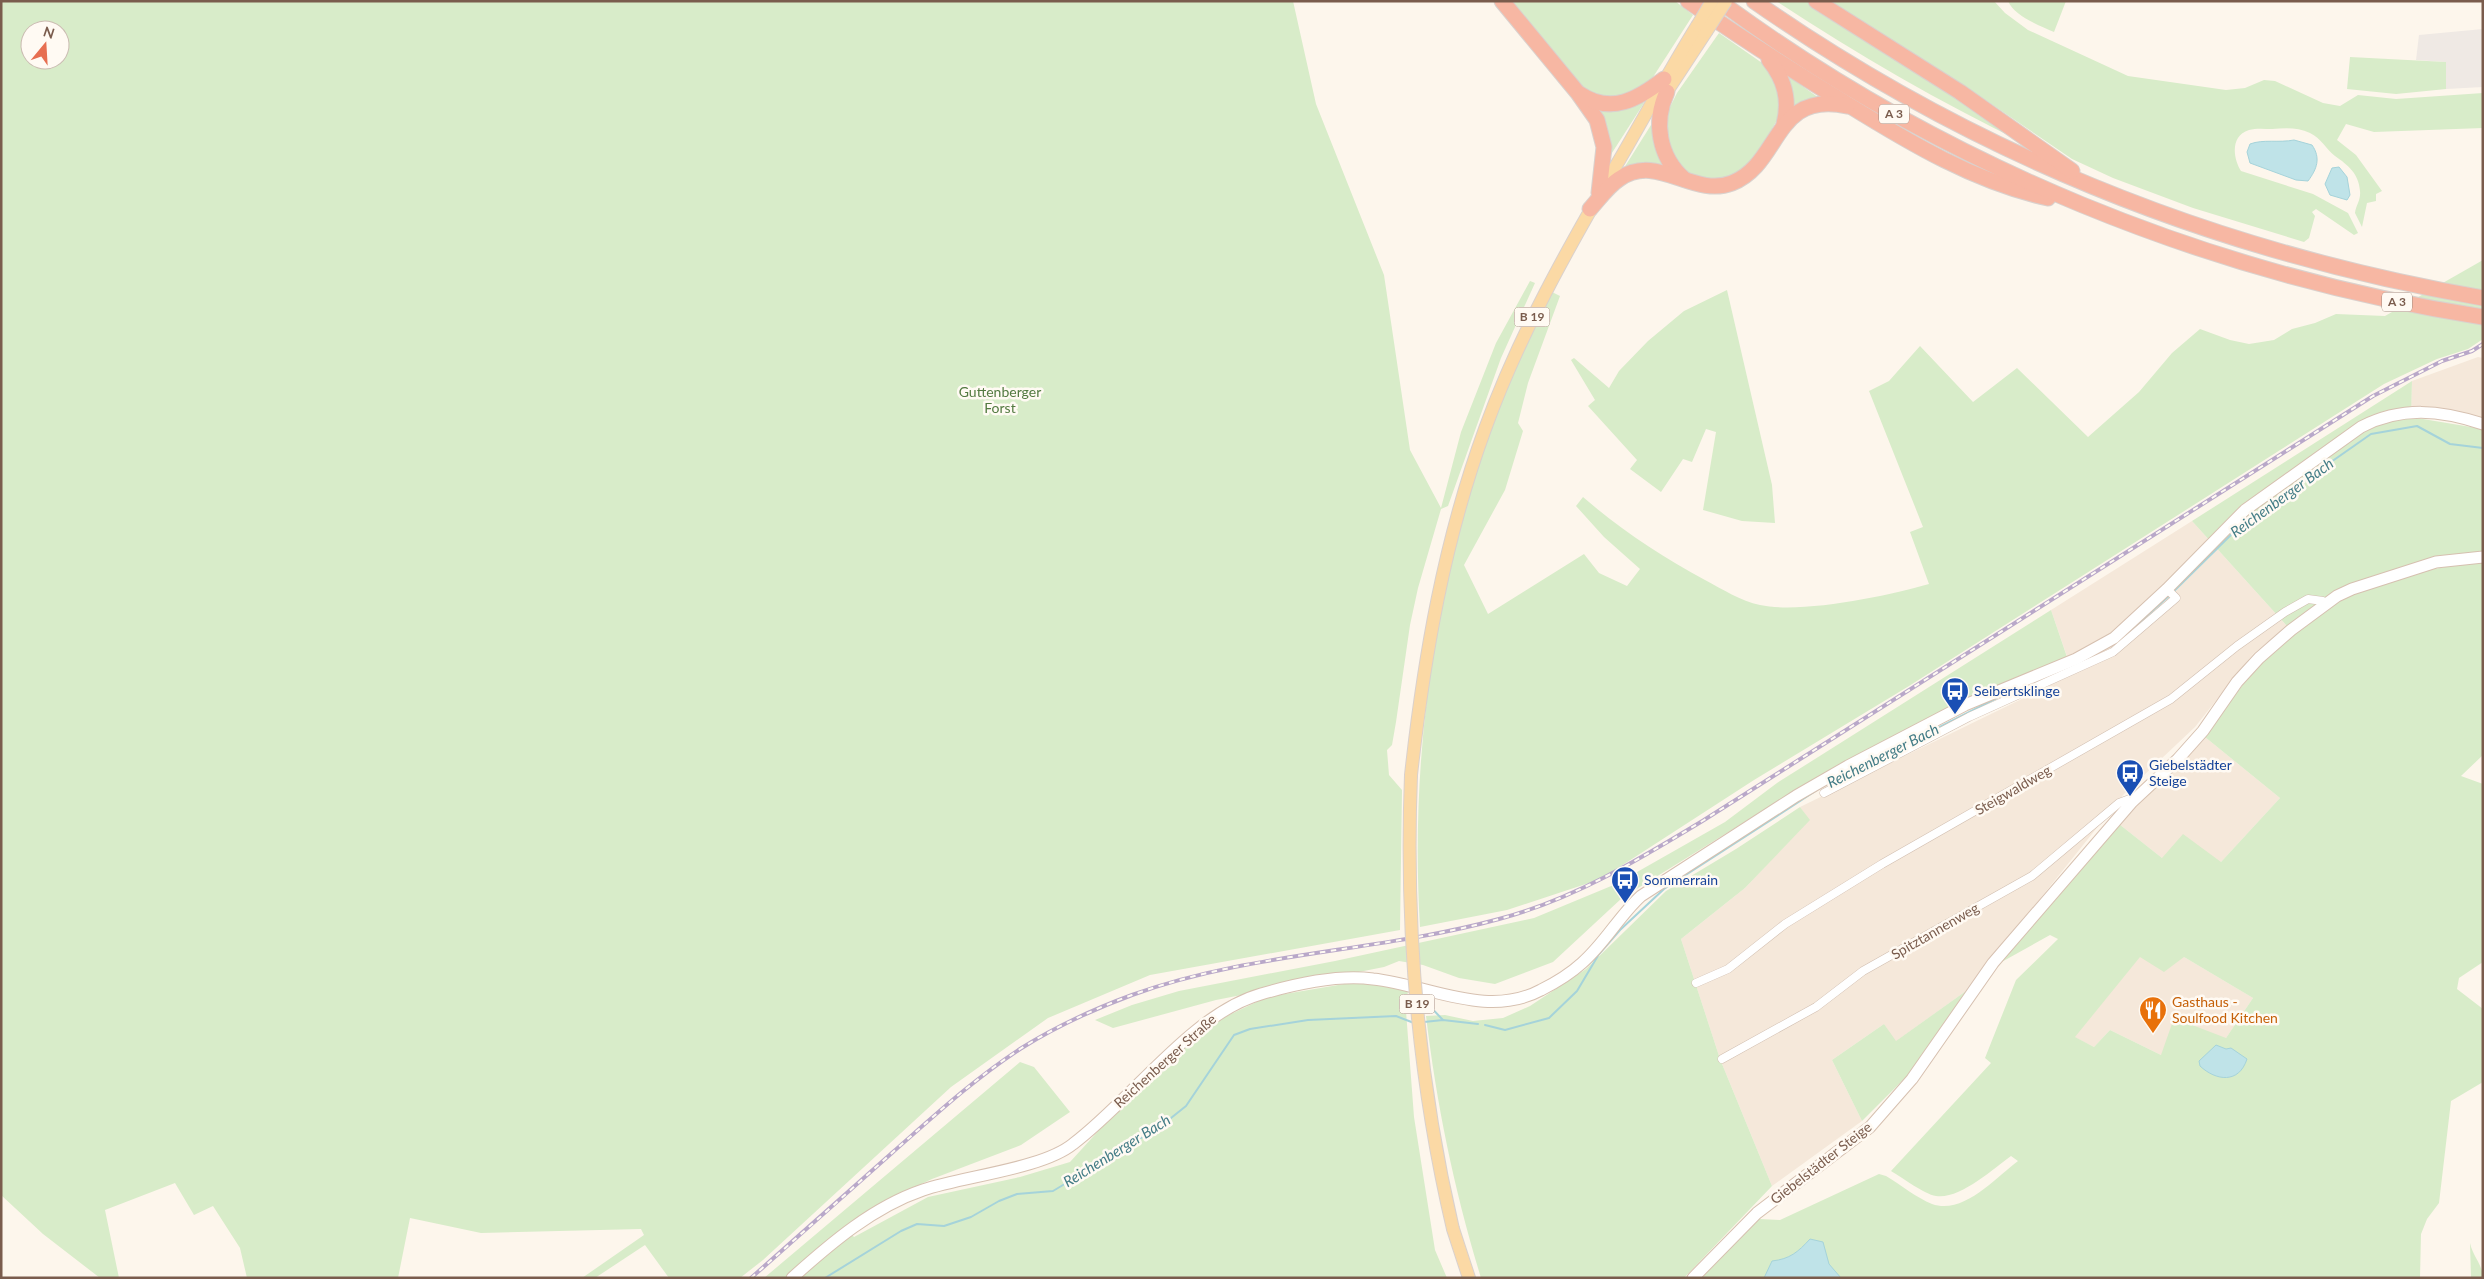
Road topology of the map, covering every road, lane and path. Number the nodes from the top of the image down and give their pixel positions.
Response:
1 (1502, 1) edge
2 (1688, 1) edge
3 (1712, 1) edge
4 (1719, 1) edge
5 (1726, 1) edge
6 (1754, 1) edge
7 (1816, 1) edge
8 (1702, 29) junction
9 (1763, 53) junction
10 (1666, 86) junction
11 (1578, 93) junction
12 (1852, 107) junction
13 (1784, 124) junction
14 (1688, 182) junction
15 (2091, 185) junction
16 (1600, 194) junction
17 (2082, 204) junction
18 (1590, 209) junction
19 (2483, 298) edge
20 (2483, 316) edge
21 (2483, 424) edge
22 (2483, 557) edge
23 (2324, 605) junction
24 (1967, 711) junction
25 (1824, 793) dead end
26 (2141, 794) junction
27 (1696, 983) dead end
28 (1722, 1059) dead end
29 (792, 1278) edge
30 (1469, 1278) edge
31 (1693, 1278) edge

1 - 11 highway
2 - 9 highway, A 3
3 - 8 main road, B 19, bridge
4 - 17 highway, A 3
5 - 8 main road, B 19, bridge
6 - 15 highway, A 3
7 - 15 highway
8 - 10 main road, B 19
9 - 12 highway, A 3
9 - 13 highway
10 - 11 highway
10 - 14 highway, B 19
10 - 16 main road, B 19
11 - 16 highway, B 19
12 - 13 highway, A 3
12 - 17 highway, A 3
13 - 14 highway
14 - 18 highway
15 - 19 highway, A 3
16 - 18 main road, B 19
17 - 20 highway, A 3
18 - 30 main road, B 19, bridge
21 - 24 main road, Reichenberger Straße
22 - 23 main road, Giebelstädter Steige
23 - 26 main road, Giebelstädter Steige
23 - 27 street, Steigwaldweg
24 - 25 street, Reichenberger Straße
24 - 29 main road, Reichenberger Straße
26 - 28 street, Spitztannenweg
26 - 31 main road, Giebelstädter Steige

